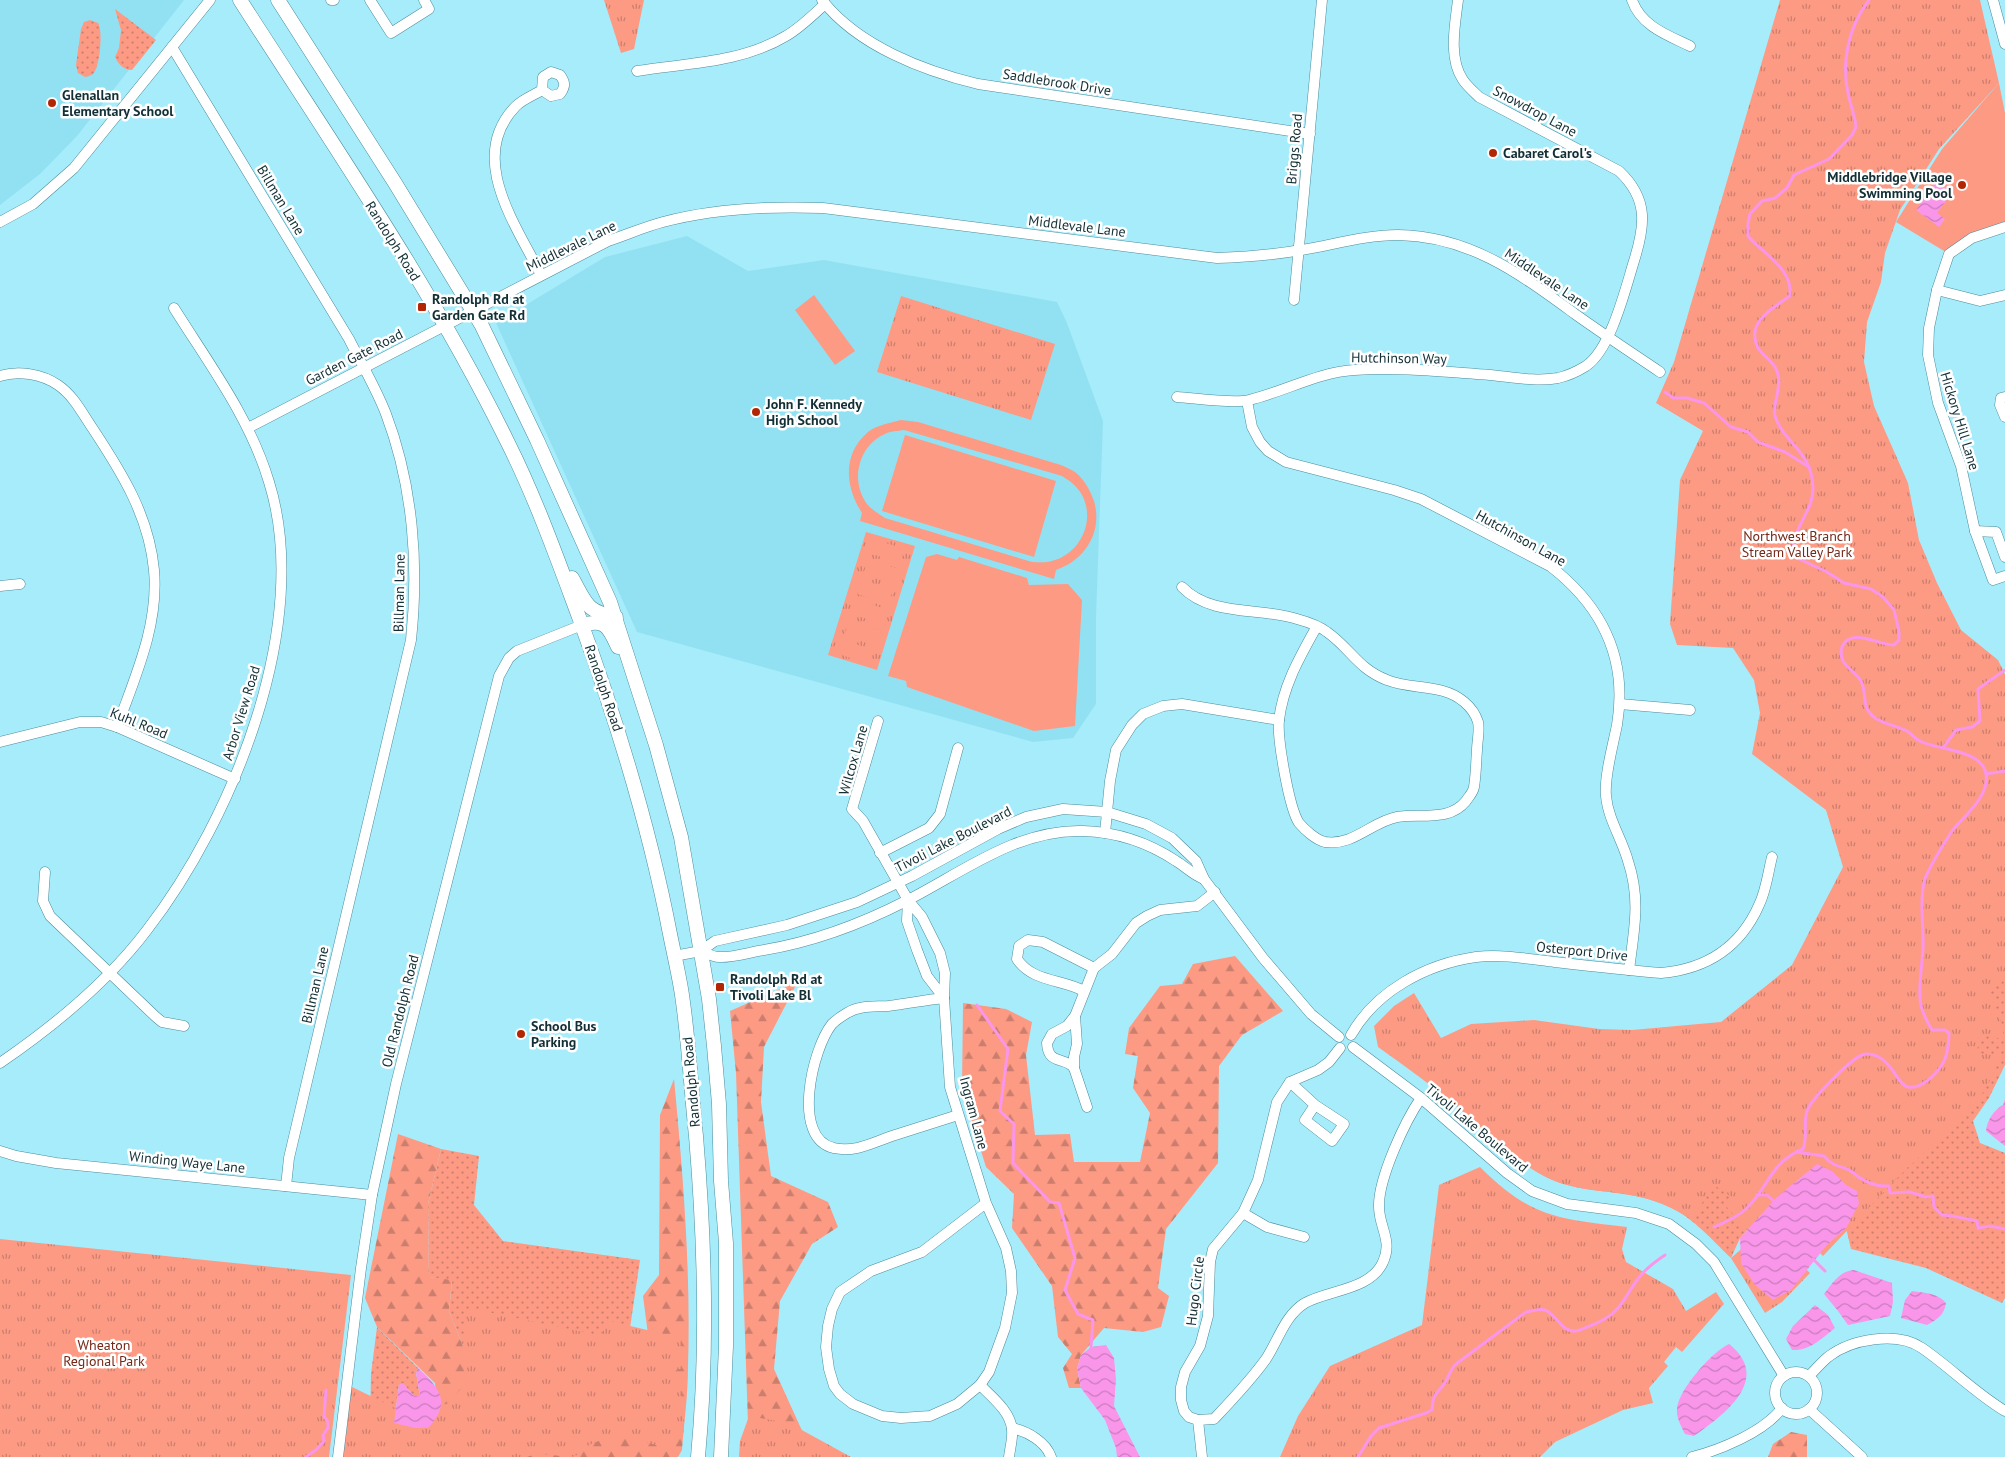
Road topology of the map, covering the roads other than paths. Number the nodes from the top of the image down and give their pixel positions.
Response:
1 (210, 0) edge
2 (240, 0) edge
3 (278, 0) edge
4 (370, 0) edge
5 (424, 0) edge
6 (1322, 0) edge
7 (1458, 0) edge
8 (1632, 0) edge
9 (1993, 0) edge
10 (824, 2) edge
11 (2005, 44) edge
12 (1690, 46) dead end
13 (172, 48) junction
14 (637, 71) dead end
15 (542, 90) dead end
16 (1310, 134) junction
17 (0, 222) edge
18 (2004, 228) edge
19 (1298, 251) junction
20 (541, 275) junction
21 (1937, 290) junction
22 (2005, 295) edge
23 (1294, 300) dead end
24 (174, 308) dead end
25 (474, 311) junction
26 (446, 326) junction
27 (1608, 337) junction
28 (363, 367) junction
29 (1660, 372) dead end
30 (0, 376) edge
31 (2005, 396) edge
32 (1177, 397) dead end
33 (1247, 401) junction
34 (2005, 418) edge
35 (248, 428) junction
36 (1975, 531) junction
37 (553, 545) junction
38 (2005, 557) edge
39 (2005, 576) edge
40 (20, 584) dead end
41 (0, 586) edge
42 (1182, 587) dead end
43 (616, 617) junction
44 (582, 625) junction
45 (1317, 626) junction
46 (639, 694) junction
47 (1620, 704) junction
48 (1690, 710) dead end
49 (1279, 720) junction
50 (878, 721) dead end
51 (117, 727) junction
52 (0, 742) edge
53 (958, 748) dead end
54 (235, 779) junction
55 (1107, 812) junction
56 (1104, 834) junction
57 (880, 853) junction
58 (1772, 857) dead end
59 (45, 872) dead end
60 (1204, 879) junction
61 (898, 883) junction
62 (1215, 892) junction
63 (908, 900) junction
64 (701, 952) junction
65 (674, 956) junction
66 (1094, 968) junction
67 (1629, 970) junction
68 (109, 973) junction
69 (1084, 991) junction
70 (944, 998) junction
71 (1074, 1016) junction
72 (184, 1026) dead end
73 (1352, 1036) junction
74 (1339, 1037) junction
75 (1353, 1047) junction
76 (1340, 1048) junction
77 (0, 1063) edge
78 (1074, 1068) junction
79 (1290, 1082) junction
80 (1421, 1098) junction
81 (1315, 1105) dead end
82 (1087, 1107) dead end
83 (958, 1115) junction
84 (0, 1151) edge
85 (286, 1186) junction
86 (372, 1195) junction
87 (986, 1203) junction
88 (1243, 1213) junction
89 (1304, 1238) dead end
90 (1784, 1376) junction
91 (1809, 1376) junction
92 (980, 1386) junction
93 (1782, 1408) junction
94 (1809, 1409) junction
95 (2005, 1411) edge
96 (1198, 1420) junction
97 (1012, 1428) junction
98 (338, 1457) edge
99 (698, 1457) edge
100 (721, 1457) edge
101 (1009, 1457) edge
102 (1051, 1457) edge
103 (1202, 1457) edge
104 (1692, 1457) edge
105 (1862, 1457) edge

1 - 13 street
2 - 26 main road, Randolph Road
3 - 25 main road, Randolph Road
4 - 5 street
6 - 16 street, Briggs Road
7 - 27 street, Snowdrop Lane
8 - 12 street
9 - 11 street
10 - 14 street
10 - 16 street, Saddlebrook Drive
13 - 17 street
13 - 28 street, Billman Lane
15 - 20 street
16 - 19 street, Briggs Road
18 - 21 street, Hickory Hill Lane
19 - 20 street, Middlevale Lane
19 - 23 street, Briggs Road
19 - 27 street, Middlevale Lane
20 - 25 street, Middlevale Lane
21 - 22 street
21 - 36 street, Hickory Hill Lane
24 - 35 street, Arbor View Road
25 - 26 street, Garden Gate Road
25 - 43 main road, Randolph Road
26 - 28 street, Garden Gate Road
26 - 37 main road, Randolph Road
27 - 29 street, Middlevale Lane
27 - 33 street, Hutchinson Way
28 - 35 street, Garden Gate Road
28 - 85 street, Billman Lane
30 - 51 street
31 - 34 street
32 - 33 street, Hutchinson Way
33 - 47 street, Hutchinson Lane
35 - 54 street, Arbor View Road
36 - 38 street
36 - 39 street, Hickory Hill Lane
37 - 43 main road
37 - 44 main road, Randolph Road
40 - 41 street
42 - 45 street
43 - 46 main road, Randolph Road
44 - 46 main road
44 - 65 main road, Randolph Road
44 - 86 street, Old Randolph Road
45 - 49 street
45 - 49 street
46 - 64 main road, Randolph Road
47 - 48 street
47 - 67 street, Hutchinson Lane
49 - 55 street
50 - 57 street, Wilcox Lane
51 - 52 street, Kuhl Road
51 - 54 street, Kuhl Road
53 - 57 street
54 - 68 street, Arbor View Road
55 - 56 street
55 - 60 street, Tivoli Lake Boulevard
55 - 61 street, Tivoli Lake Boulevard
56 - 60 street, Tivoli Lake Boulevard
56 - 63 street, Tivoli Lake Boulevard
57 - 61 street, Wilcox Lane
58 - 67 street, Osterport Drive
59 - 68 street
60 - 62 street, Tivoli Lake Boulevard
61 - 63 street, Ingram Lane
61 - 64 street, Tivoli Lake Boulevard
62 - 66 street
62 - 74 street, Tivoli Lake Boulevard
63 - 64 street, Tivoli Lake Boulevard
63 - 70 street
63 - 70 street, Ingram Lane
64 - 65 street, Tivoli Lake Boulevard
64 - 100 main road, Randolph Road
65 - 99 main road, Randolph Road
66 - 69 street
66 - 69 street
67 - 73 street, Osterport Drive
68 - 72 street
68 - 77 street, Arbor View Road
69 - 71 street
70 - 83 street, Ingram Lane
70 - 83 street
71 - 78 street
71 - 78 street
73 - 74 street
73 - 75 street
74 - 76 street
75 - 76 street
75 - 80 street, Tivoli Lake Boulevard
76 - 79 street
78 - 82 street
79 - 81 street
79 - 88 street, Hugo Circle
80 - 90 street, Tivoli Lake Boulevard
80 - 96 street
83 - 87 street, Ingram Lane
84 - 85 street, Winding Waye Lane
85 - 86 street, Winding Waye Lane
86 - 98 street, Old Randolph Road
87 - 92 street, Ingram Lane
87 - 92 street
88 - 89 street
88 - 96 street, Hugo Circle
90 - 91 street
90 - 93 street
91 - 94 street
91 - 95 street
92 - 97 street
93 - 94 street
93 - 104 street
94 - 105 street
96 - 103 street
97 - 101 street
97 - 102 street

